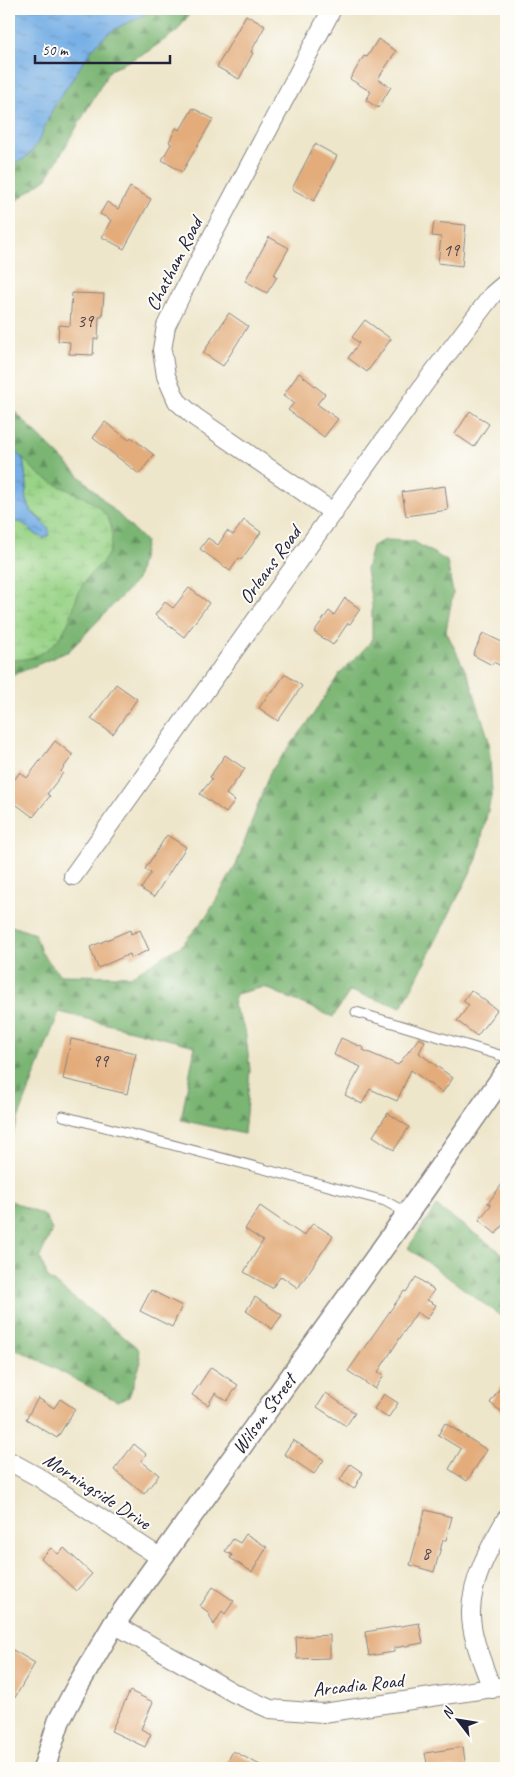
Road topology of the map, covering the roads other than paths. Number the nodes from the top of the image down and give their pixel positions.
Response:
1 (332, 9) edge
2 (506, 283) edge
3 (334, 513) junction
4 (73, 876) dead end
5 (356, 1012) dead end
6 (506, 1058) edge
7 (506, 1072) edge
8 (63, 1116) dead end
9 (408, 1213) junction
10 (9, 1461) edge
11 (506, 1519) edge
12 (161, 1558) junction
13 (114, 1624) junction
14 (499, 1688) edge
15 (44, 1768) edge

1 - 3 street, Chatham Road
2 - 3 street, Orleans Road
3 - 4 street, Orleans Road
5 - 6 lane
7 - 9 street, Wilson Street
8 - 9 lane
9 - 12 street, Wilson Street
10 - 12 street, Morningside Drive
11 - 14 street
12 - 13 street, Wilson Street
13 - 14 street, Arcadia Road
13 - 15 street, Wilson Street

